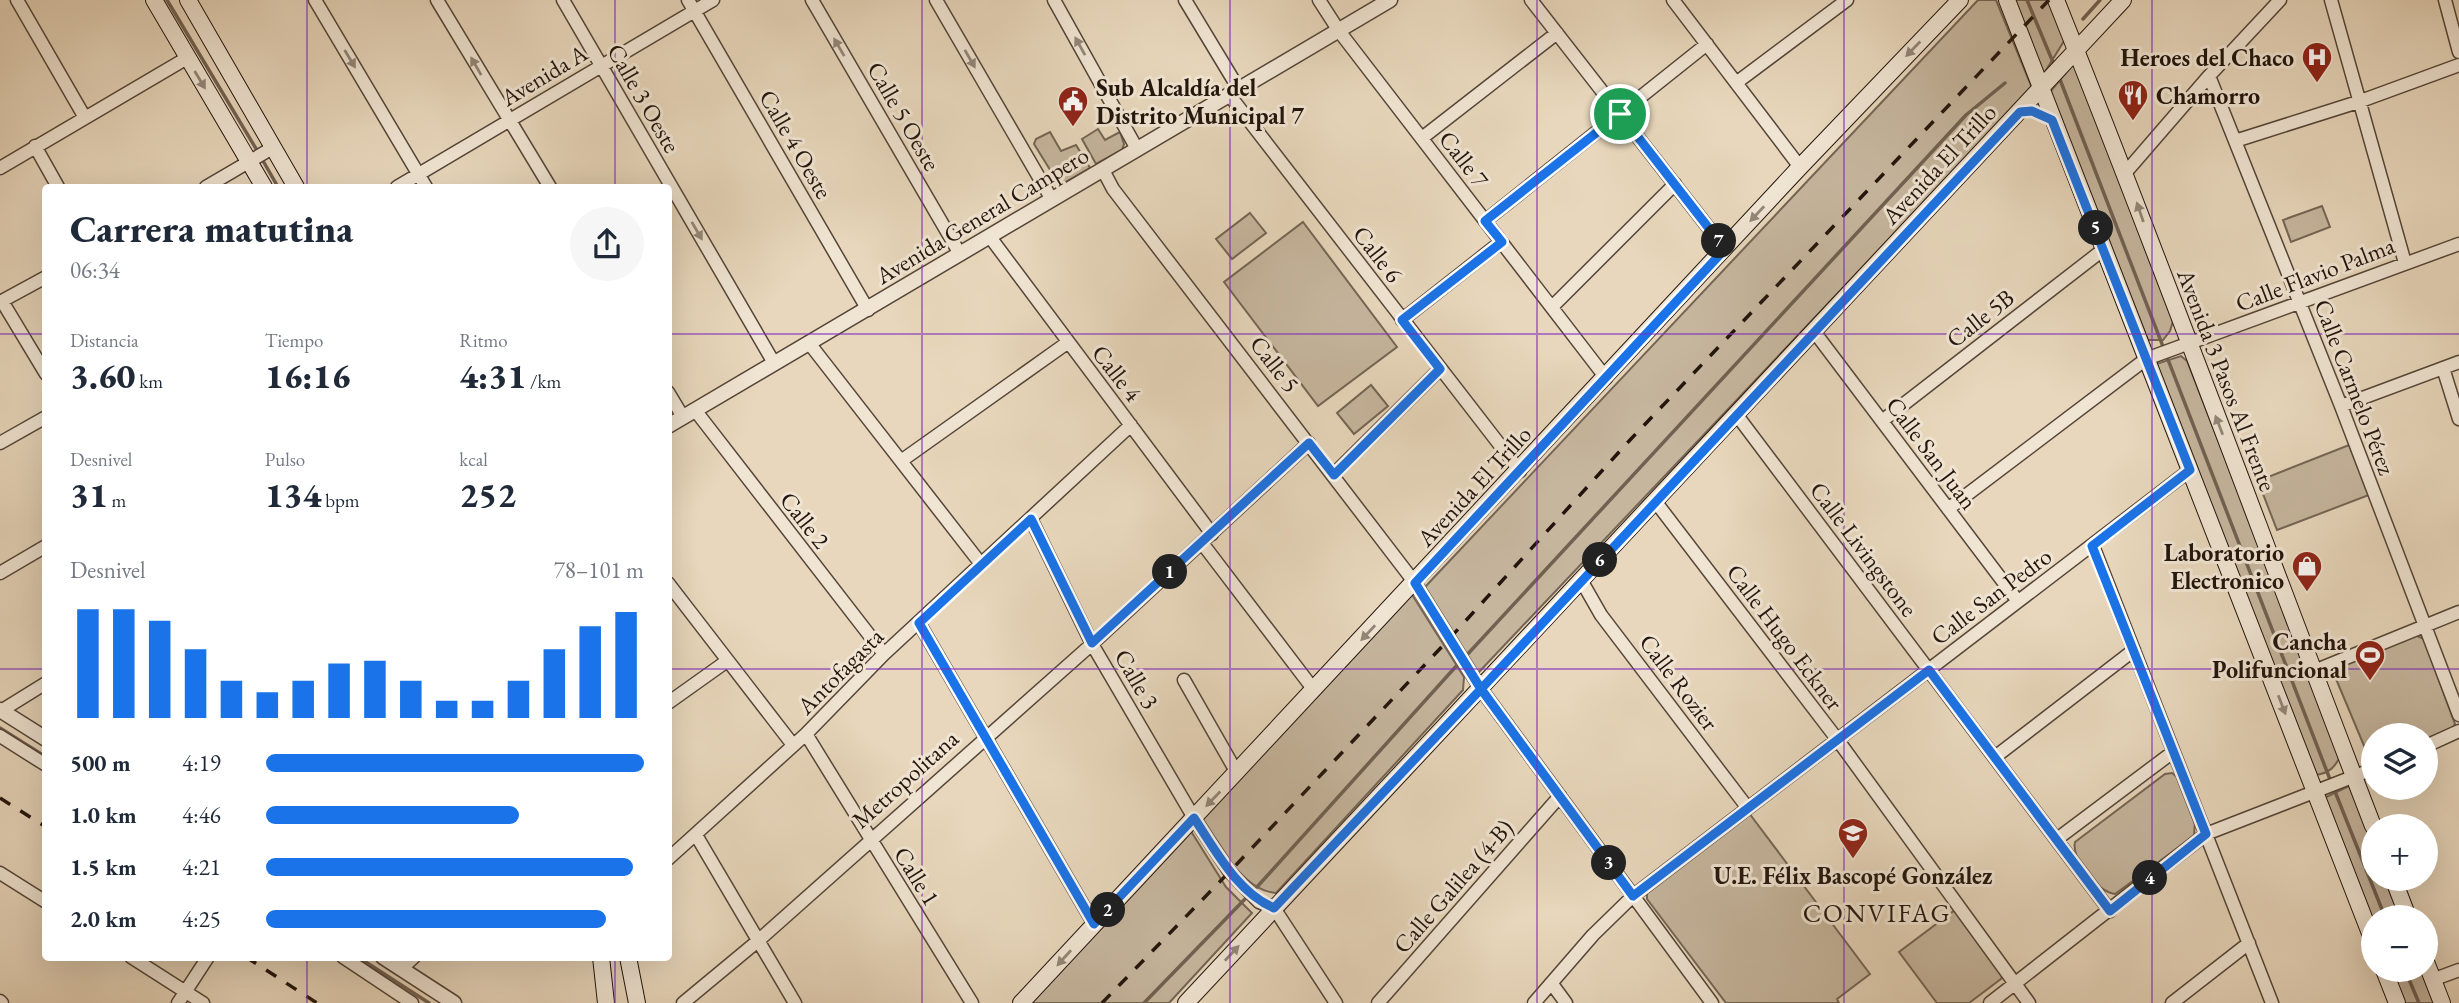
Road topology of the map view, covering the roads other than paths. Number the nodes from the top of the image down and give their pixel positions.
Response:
1 (17, 0) edge
2 (154, 0) edge
3 (188, 0) edge
4 (315, 0) edge
5 (437, 0) edge
6 (563, 0) edge
7 (713, 0) edge
8 (811, 0) edge
9 (936, 0) edge
10 (1054, 0) edge
11 (1185, 0) edge
12 (1319, 0) edge
13 (1390, 0) edge
14 (1531, 0) edge
15 (1673, 0) edge
16 (1847, 0) edge
17 (1960, 0) edge
18 (2007, 0) edge
19 (2056, 0) edge
20 (2123, 0) edge
21 (2280, 0) edge
22 (2331, 0) edge
23 (2445, 0) edge
24 (691, 6) edge
25 (1339, 31) junction
26 (1557, 33) junction
27 (1707, 44) junction
28 (2459, 52) edge
29 (2071, 57) junction
30 (187, 58) junction
31 (2459, 65) edge
32 (601, 66) junction
33 (2209, 76) junction
34 (1736, 83) junction
35 (2044, 86) junction
36 (1235, 93) junction
37 (2358, 102) junction
38 (2020, 112) junction
39 (1620, 114) junction
40 (83, 116) junction
41 (2052, 120) junction
42 (508, 121) junction
43 (1422, 138) junction
44 (2235, 141) junction
45 (34, 146) junction
46 (271, 149) junction
47 (1136, 149) junction
48 (253, 161) junction
49 (1800, 167) junction
50 (0, 168) edge
51 (1102, 170) junction
52 (2126, 172) junction
53 (418, 174) junction
54 (56, 184) edge
55 (211, 184) edge
56 (263, 184) edge
57 (294, 184) edge
58 (402, 184) edge
59 (424, 184) edge
60 (548, 184) edge
61 (670, 184) edge
62 (1675, 184) junction
63 (672, 188) edge
64 (1051, 198) junction
65 (1485, 221) junction
66 (990, 237) junction
67 (1502, 242) junction
68 (2459, 244) edge
69 (1725, 249) junction
70 (2104, 249) junction
71 (960, 254) junction
72 (2405, 262) junction
73 (42, 279) edge
74 (1, 302) edge
75 (2300, 304) junction
76 (1552, 307) junction
77 (868, 310) junction
78 (1402, 320) junction
79 (1813, 330) junction
80 (809, 343) junction
81 (1067, 343) junction
82 (2182, 345) junction
83 (2151, 357) junction
84 (2459, 362) edge
85 (774, 363) junction
86 (42, 368) edge
87 (2443, 368) junction
88 (1440, 369) junction
89 (1606, 378) junction
90 (672, 396) edge
91 (2341, 406) junction
92 (689, 414) junction
93 (1736, 414) junction
94 (42, 419) edge
95 (2459, 419) edge
96 (1882, 421) junction
97 (672, 424) edge
98 (1131, 425) junction
99 (0, 443) edge
100 (1309, 443) junction
101 (901, 461) junction
102 (2190, 470) junction
103 (1520, 471) junction
104 (1334, 475) junction
105 (1655, 501) junction
106 (1948, 509) junction
107 (1031, 519) junction
108 (1212, 534) junction
109 (1202, 543) junction
110 (2092, 546) junction
111 (42, 548) edge
112 (981, 564) junction
113 (0, 573) edge
114 (1581, 580) junction
115 (1415, 583) junction
116 (672, 588) edge
117 (2017, 600) junction
118 (2459, 612) edge
119 (919, 623) junction
120 (2424, 627) junction
121 (1092, 643) junction
122 (2134, 650) junction
123 (884, 654) junction
124 (727, 661) junction
125 (1929, 670) junction
126 (2314, 671) junction
127 (1184, 680) dead end
128 (42, 685) edge
129 (1479, 686) junction
130 (1314, 690) junction
131 (672, 701) edge
132 (1, 710) edge
133 (2459, 715) edge
134 (2459, 731) edge
135 (806, 734) junction
136 (0, 736) edge
137 (42, 736) edge
138 (985, 737) junction
139 (1836, 739) junction
140 (2438, 741) edge
141 (793, 745) junction
142 (2173, 752) junction
143 (1995, 757) junction
144 (42, 762) edge
145 (1237, 773) junction
146 (2361, 774) edge
147 (2350, 779) junction
148 (2320, 792) junction
149 (1560, 796) junction
150 (1747, 807) junction
151 (2367, 814) edge
152 (1194, 818) junction
153 (2206, 834) junction
154 (696, 835) junction
155 (870, 839) junction
156 (2057, 839) junction
157 (672, 856) edge
158 (0, 873) edge
159 (1633, 896) junction
160 (42, 899) edge
161 (2361, 907) edge
162 (1274, 908) junction
163 (2110, 911) junction
164 (1094, 924) junction
165 (760, 940) junction
166 (2249, 943) junction
167 (136, 961) edge
168 (205, 961) edge
169 (349, 961) edge
170 (389, 961) edge
171 (410, 961) edge
172 (601, 961) edge
173 (628, 961) edge
174 (401, 969) junction
175 (2459, 970) edge
176 (2438, 978) edge
177 (2389, 982) edge
178 (2433, 982) edge
179 (1552, 984) junction
180 (2016, 984) junction
181 (181, 997) edge
182 (203, 1003) edge
183 (412, 1003) edge
184 (454, 1003) edge
185 (606, 1003) edge
186 (637, 1003) edge
187 (683, 1003) edge
188 (795, 1003) edge
189 (972, 1003) edge
190 (1021, 1003) edge
191 (1186, 1003) edge
192 (1336, 1003) edge
193 (1378, 1003) edge
194 (1534, 1003) edge
195 (1566, 1003) edge
196 (1712, 1003) edge
197 (1990, 1003) edge
198 (2029, 1003) edge
199 (2172, 1003) edge
200 (2272, 1003) edge
201 (2397, 1003) edge
202 (2442, 1003) edge

1 - 40 street
2 - 30 main road
3 - 46 main road
4 -> 53 street
42 -> 5 street
6 - 32 street, Calle 3 Oeste
7 - 24 street, Avenida A
71 -> 8 street, Calle 5 Oeste
9 -> 64 street
47 -> 10 street
11 - 36 street, Calle 6
12 - 25 street, Calle 7
13 - 25 street, Avenida General Campero
14 - 26 street
15 - 27 street
16 - 34 street
17 -> 49 main road, Avenida El Trillo
18 - 35 main road
19 - 29 main road, Avenida 3 Pasos Al Frente
20 - 29 main road, Avenida El Trillo
21 - 33 street
22 - 37 street
23 - 28 street
24 - 32 street, Avenida A
24 - 77 street, Calle 4 Oeste
25 - 36 street, Avenida General Campero
25 - 43 street, Calle 7
26 - 39 street
26 - 43 street
27 - 34 street
27 - 39 street
29 - 35 main road, Avenida El Trillo
29 - 52 main road, Avenida 3 Pasos Al Frente
30 - 40 street
30 -> 48 main road
31 - 37 street
32 - 42 street, Avenida A
32 -> 61 street, Calle 3 Oeste
33 - 44 street, Calle Carmelo Pérez
33 - 52 street
34 - 49 street
35 - 38 main road, Avenida El Trillo
35 - 41 main road
36 - 47 street, Avenida General Campero
36 - 78 street, Calle 6
37 - 44 street
37 - 72 street
38 - 41 main road
38 - 79 main road, Avenida El Trillo
39 - 62 street
39 - 65 street
40 - 45 street
41 - 70 main road
42 - 53 street, Avenida A
42 - 60 street
43 - 65 street, Calle 7
44 - 75 street, Calle Carmelo Pérez
45 - 50 street
45 - 54 street
46 - 48 street
46 - 57 main road
47 - 51 street, Avenida General Campero
48 - 55 street
48 - 56 main road
49 -> 69 main road, Avenida El Trillo
51 - 64 street, Avenida General Campero
51 - 100 street, Calle 5
82 -> 52 main road, Avenida 3 Pasos Al Frente
53 - 58 street, Avenida A
53 - 59 street
62 - 69 street
62 - 76 street
63 -> 85 street, Calle 3 Oeste
64 - 66 street, Avenida General Campero
65 - 67 street, Calle 7
66 - 71 street, Avenida General Campero
66 - 81 street, Calle 4
67 - 76 street, Calle 7
67 - 78 street
68 - 72 street, Calle Flavio Palma
69 - 89 main road, Avenida El Trillo
70 - 83 main road
70 - 96 street, Calle 5B
71 - 77 street, Avenida General Campero
72 - 75 street, Calle Flavio Palma
73 - 74 street
74 - 86 street
75 - 82 street, Calle Flavio Palma
75 - 91 street, Calle Carmelo Pérez
76 - 89 street, Calle 7
77 - 80 street, Avenida General Campero
78 - 88 street, Calle 6
79 - 93 main road, Avenida El Trillo
79 - 96 street, Calle San Juan
80 - 85 street, Avenida General Campero
80 - 101 street
81 - 98 street, Calle 4
81 - 101 street
82 - 83 street, Calle Flavio Palma
126 -> 82 main road, Avenida 3 Pasos Al Frente
83 - 102 main road
83 - 106 street, Calle Flavio Palma
84 - 87 street
85 - 92 street, Avenida General Campero
87 - 91 street
87 - 95 street
88 - 103 street, Calle 6
88 - 104 street
89 - 103 main road, Avenida El Trillo
90 - 92 street, Calle 2
91 - 120 street, Calle Carmelo Pérez
92 - 97 street, Avenida General Campero
92 - 123 street, Calle 2
93 - 105 main road, Avenida El Trillo
93 - 125 street, Calle Livingstone
94 - 99 street
96 - 106 street, Calle San Juan
98 - 107 street, Antofagasta
98 - 108 street, Calle 4
100 - 104 street, Calle 5
100 - 108 street, Metropolitana
101 - 112 street
102 - 110 street, Calle San Pedro
102 -> 148 main road
103 - 115 main road, Avenida El Trillo
104 - 115 street, Calle 5
105 - 114 main road, Avenida El Trillo
105 - 139 street, Calle Hugo Eckner
106 - 117 street, Calle San Juan
107 - 112 street, Antofagasta
107 - 121 street, Calle 3
108 - 109 street, Metropolitana
109 - 121 street, Metropolitana
109 - 130 street
110 - 117 street, Calle San Pedro
110 - 122 street
111 - 113 street
112 - 119 street, Antofagasta
114 - 129 main road, Avenida El Trillo
114 - 150 street, Calle Rozier
115 - 129 street, Calle 5
115 -> 130 main road, Avenida El Trillo
116 - 124 street
117 - 125 street, Calle San Pedro
118 - 120 street
119 - 123 street, Antofagasta
119 - 138 street
120 - 126 street
120 - 133 street, Calle Carmelo Pérez
121 - 138 street, Metropolitana
121 - 152 street, Calle 3
122 - 142 street
122 - 143 street
123 - 135 street, Antofagasta
124 - 131 street
124 - 141 street
125 - 139 street, Calle San Pedro
125 - 143 street, Calle Livingstone
126 - 147 main road, Avenida 3 Pasos Al Frente
127 - 145 street
128 - 132 street
129 - 149 street, Calle 5
129 - 162 main road, Avenida El Trillo
130 - 145 main road, Avenida El Trillo
132 - 137 street
134 - 140 street
135 - 141 street, Antofagasta
135 - 155 street, Calle 1
136 - 144 street
138 - 155 street, Metropolitana
138 - 164 street
139 - 150 street, Calle San Pedro
139 - 180 street, Calle Hugo Eckner
141 - 154 street, Antofagasta
142 - 153 street
142 - 156 street
143 - 156 street, Calle Livingstone
145 -> 152 main road, Avenida El Trillo
146 - 147 street
147 - 148 street
147 - 151 main road
148 - 153 street
148 - 161 main road
149 - 159 street, Calle 5
149 - 193 street, Calle Galilea (4-B)
150 - 159 street, Calle San Pedro
152 - 162 street
152 - 164 main road, Avenida El Trillo
153 - 163 street
153 - 166 street
154 - 157 street, Antofagasta
154 - 165 street
155 - 165 street, Metropolitana
155 - 189 street, Calle 1
156 - 163 street, Calle Livingstone
158 - 160 street
159 - 179 street, Calle San Pedro
159 - 196 street, Calle 5
191 -> 162 main road, Avenida El Trillo
162 - 192 street
163 - 180 street
164 -> 190 main road, Avenida El Trillo
165 - 187 street, Metropolitana
165 - 188 street
166 - 199 street
166 - 200 street
167 - 181 street
168 - 181 street
169 - 183 street
170 - 174 street
171 - 174 street
172 - 185 main road
173 - 186 main road
174 - 184 street
175 - 176 street
177 - 201 main road
178 - 202 main road
179 - 194 street, Calle San Pedro
179 - 195 street
180 - 197 street
180 - 198 street, Calle Hugo Eckner
181 - 182 street

